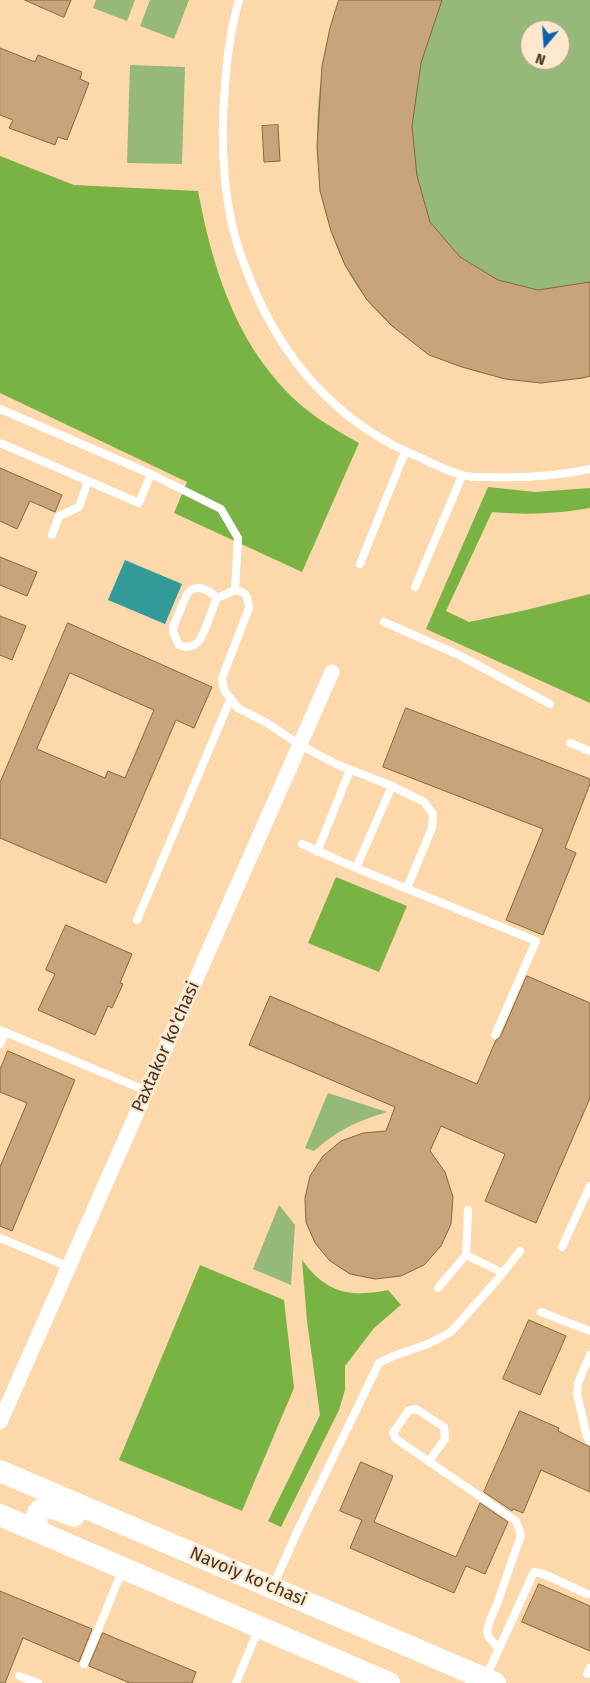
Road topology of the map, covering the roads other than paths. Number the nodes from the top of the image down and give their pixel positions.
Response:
1 (239, 0) edge
2 (0, 409) edge
3 (0, 443) edge
4 (405, 452) junction
5 (590, 469) edge
6 (151, 474) junction
7 (462, 476) junction
8 (88, 481) junction
9 (52, 535) dead end
10 (360, 564) dead end
11 (415, 587) dead end
12 (235, 590) junction
13 (217, 598) junction
14 (384, 622) dead end
15 (332, 672) dead end
16 (230, 700) junction
17 (550, 704) dead end
18 (570, 743) dead end
19 (300, 745) junction
20 (590, 751) edge
21 (350, 770) junction
22 (392, 786) junction
23 (302, 844) dead end
24 (317, 852) junction
25 (356, 868) junction
26 (407, 888) junction
27 (137, 920) dead end
28 (3, 1031) edge
29 (494, 1035) dead end
30 (0, 1044) edge
31 (147, 1091) junction
32 (590, 1186) edge
33 (468, 1210) dead end
34 (0, 1238) edge
35 (562, 1247) dead end
36 (520, 1251) dead end
37 (466, 1255) junction
38 (69, 1267) junction
39 (503, 1273) junction
40 (438, 1288) dead end
41 (541, 1312) dead end
42 (590, 1330) edge
43 (590, 1355) edge
44 (0, 1422) edge
45 (590, 1441) edge
46 (429, 1461) junction
47 (0, 1471) edge
48 (0, 1515) edge
49 (42, 1533) junction
50 (124, 1568) junction
51 (272, 1588) junction
52 (586, 1594) dead end
53 (260, 1627) junction
54 (499, 1648) junction
55 (84, 1664) dead end
56 (19, 1676) dead end
57 (490, 1681) edge
58 (38, 1683) edge
59 (236, 1683) edge
60 (389, 1683) edge

1 - 4 lane
2 - 6 lane
3 - 8 lane
4 - 7 lane
4 - 10 lane
5 - 7 lane
6 - 8 lane
6 - 12 lane
7 - 11 lane
8 - 9 lane
12 - 13 lane
12 - 16 lane
13 - 13 lane
14 - 17 lane
15 - 19 street, Paxtakor ko'chasi
16 - 19 lane
16 - 27 lane
18 - 20 lane
19 - 21 lane
19 - 31 street, Paxtakor ko'chasi
21 - 22 lane
21 - 24 lane
22 - 25 lane
22 - 26 lane
23 - 24 lane
24 - 25 lane
25 - 26 lane
26 - 29 lane
28 - 30 lane
28 - 31 lane
31 - 38 street, Paxtakor ko'chasi
32 - 35 lane
33 - 37 lane
34 - 38 lane
36 - 39 lane
37 - 39 lane
37 - 40 lane
38 - 44 street, Paxtakor ko'chasi
39 - 51 lane
41 - 42 lane
43 - 45 lane
46 - 46 lane
46 - 54 lane
47 - 51 main road, Navoiy ko'chasi
48 - 49 main road
49 - 50 main road
49 - 51 main road
50 - 53 main road
50 - 55 lane
51 - 57 main road, Navoiy ko'chasi
52 - 54 lane
53 - 59 lane
53 - 60 main road
54 - 57 lane
56 - 58 lane

